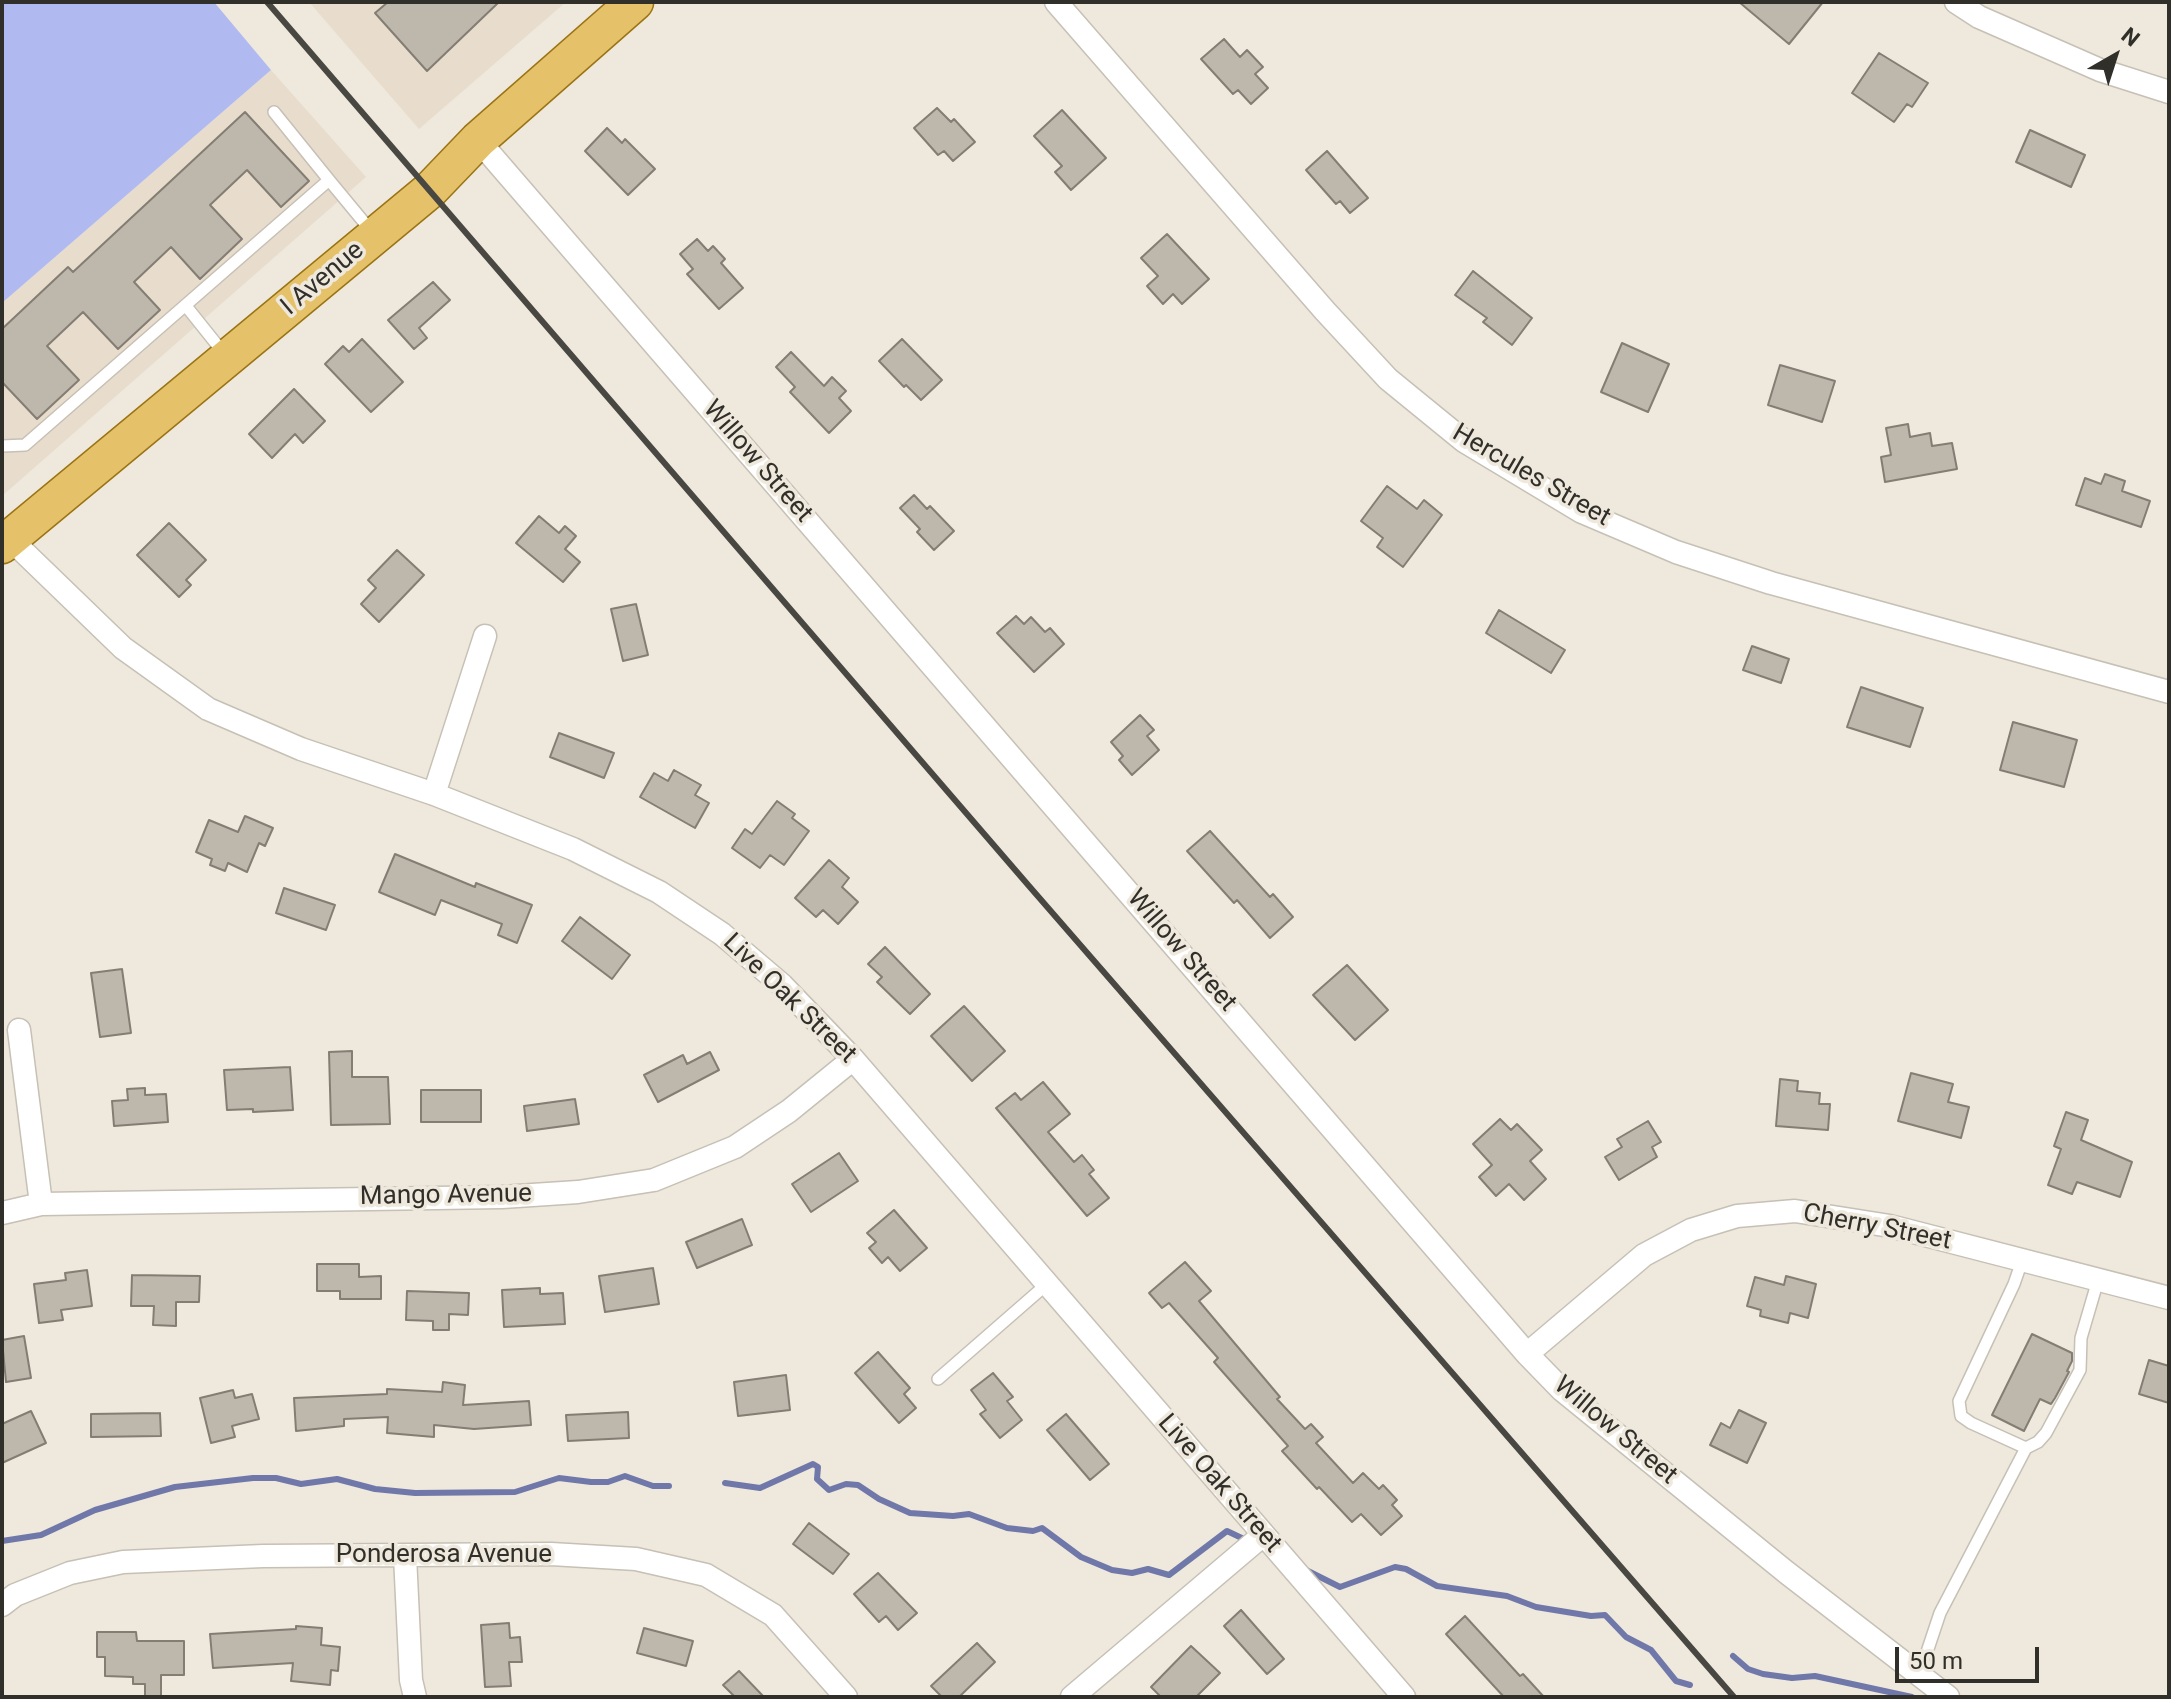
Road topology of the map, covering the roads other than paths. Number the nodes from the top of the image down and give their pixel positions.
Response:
1 (635, 2) edge
2 (1056, 2) edge
3 (1956, 2) edge
4 (2169, 92) edge
5 (274, 112) dead end
6 (478, 140) junction
7 (329, 180) junction
8 (375, 235) junction
9 (186, 306) junction
10 (228, 358) junction
11 (2, 446) edge
12 (5, 538) edge
13 (485, 636) dead end
14 (2169, 692) edge
15 (434, 794) junction
16 (19, 1030) dead end
17 (853, 1059) junction
18 (41, 1204) junction
19 (2, 1213) edge
20 (2022, 1261) junction
21 (2098, 1280) junction
22 (1047, 1284) junction
23 (2169, 1298) edge
24 (1527, 1354) junction
25 (938, 1379) dead end
26 (2026, 1448) junction
27 (1263, 1535) junction
28 (405, 1556) junction
29 (2, 1605) edge
30 (1914, 1671) junction
31 (415, 1697) edge
32 (846, 1697) edge
33 (1072, 1697) edge
34 (1404, 1697) edge
35 (1948, 1697) edge

1 - 6 main road, I Avenue
2 - 14 street, Hercules Street
3 - 4 street
5 - 7 lane
6 - 8 main road, I Avenue
6 - 24 street, Willow Street
7 - 8 lane
7 - 9 lane
8 - 10 main road, I Avenue
9 - 10 lane
9 - 11 lane
10 - 12 main road, I Avenue
12 - 15 street, Live Oak Street
13 - 15 street
15 - 17 street, Live Oak Street
16 - 18 street
17 - 18 street, Mango Avenue
17 - 22 street, Live Oak Street
18 - 19 street, Mango Avenue
20 - 21 street, Cherry Street
20 - 24 street, Cherry Street
20 - 26 lane
21 - 23 street, Cherry Street
21 - 26 lane
22 - 25 lane
22 - 27 street, Live Oak Street
24 - 30 street, Willow Street
26 - 30 lane
27 - 33 street
27 - 34 street, Live Oak Street
28 - 29 street, Ponderosa Avenue
28 - 31 street
28 - 32 street, Ponderosa Avenue
30 - 35 street, Willow Street

